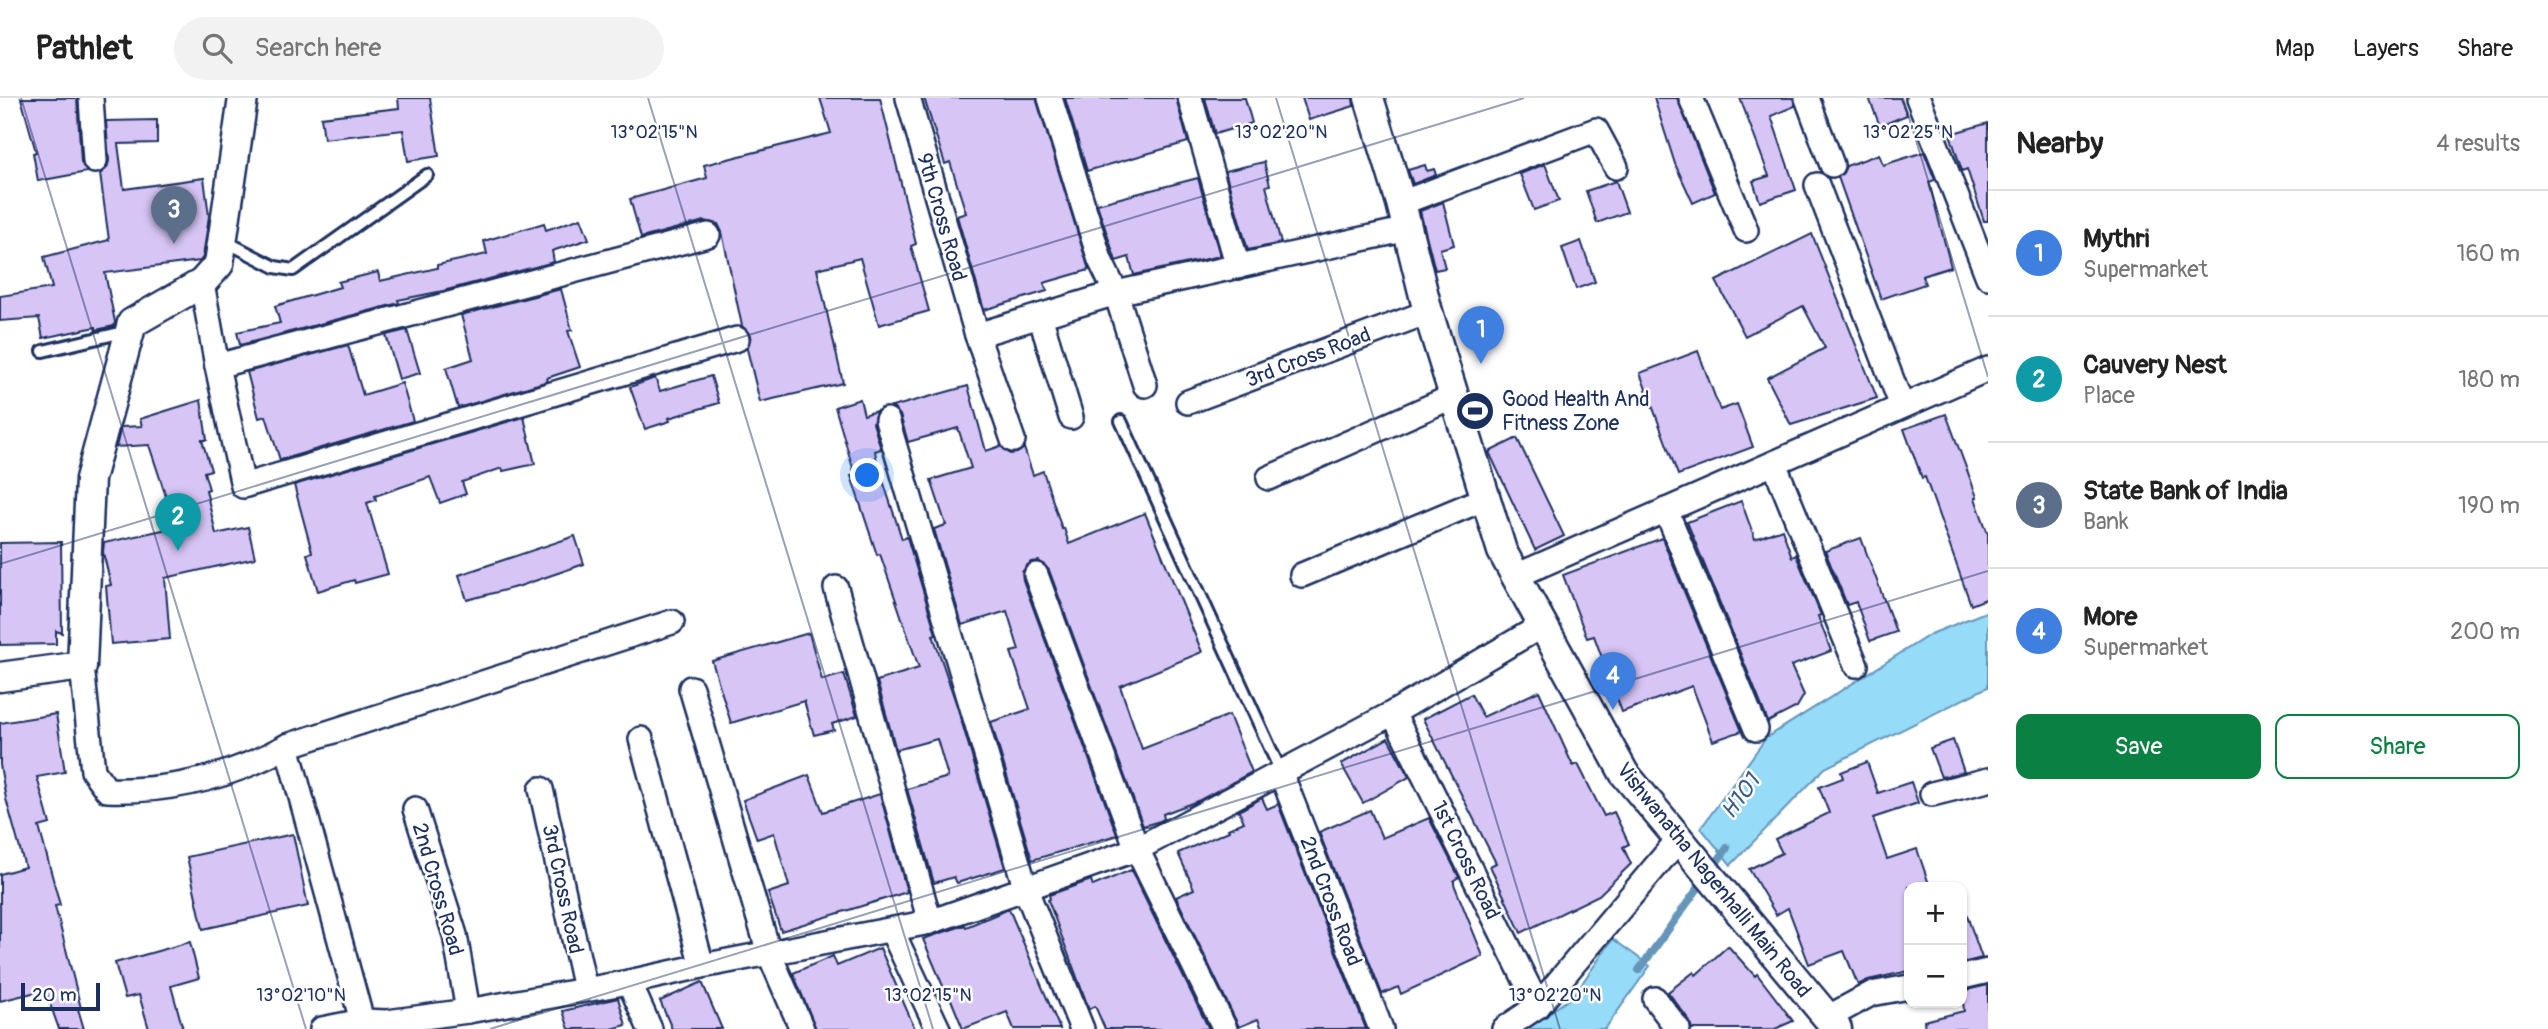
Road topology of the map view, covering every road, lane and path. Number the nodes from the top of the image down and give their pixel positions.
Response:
1 (91, 98) edge
2 (243, 98) edge
3 (908, 98) edge
4 (1050, 98) edge
5 (1190, 98) edge
6 (1369, 98) edge
7 (1691, 98) edge
8 (1807, 98) edge
9 (1918, 98) edge
10 (95, 161) dead end
11 (1832, 165) dead end
12 (1616, 167) dead end
13 (427, 175) dead end
14 (1816, 185) dead end
15 (1404, 216) junction
16 (1746, 230) dead end
17 (708, 235) dead end
18 (222, 239) junction
19 (1238, 267) junction
20 (1988, 277) edge
21 (202, 283) junction
22 (1116, 293) junction
23 (1428, 312) junction
24 (1040, 316) junction
25 (130, 330) junction
26 (977, 335) junction
27 (737, 339) dead end
28 (43, 351) dead end
29 (217, 366) junction
30 (1988, 369) edge
31 (1145, 385) dead end
32 (1454, 396) junction
33 (1188, 402) dead end
34 (1902, 406) junction
35 (1071, 417) dead end
36 (887, 420) dead end
37 (1121, 421) dead end
38 (1013, 440) dead end
39 (1774, 463) junction
40 (1269, 478) dead end
41 (1486, 498) junction
42 (1666, 510) junction
43 (1036, 575) dead end
44 (1302, 575) dead end
45 (1516, 576) junction
46 (836, 588) dead end
47 (672, 622) dead end
48 (1543, 625) junction
49 (1856, 665) dead end
50 (82, 666) junction
51 (0, 677) edge
52 (691, 688) dead end
53 (1393, 713) junction
54 (1756, 729) dead end
55 (641, 740) dead end
56 (287, 746) junction
57 (1281, 773) junction
58 (1988, 780) edge
59 (541, 789) dead end
60 (1932, 794) dead end
61 (415, 809) dead end
62 (1678, 840) junction
63 (1137, 849) junction
64 (1026, 890) junction
65 (930, 922) junction
66 (892, 931) junction
67 (769, 953) junction
68 (702, 965) junction
69 (1988, 971) edge
70 (1967, 975) edge
71 (629, 982) junction
72 (1904, 988) edge
73 (585, 989) junction
74 (1655, 999) dead end
75 (1538, 1006) junction
76 (468, 1011) junction
77 (362, 1021) junction
78 (1832, 1024) edge
79 (388, 1025) edge
80 (322, 1029) edge
81 (650, 1029) edge
82 (802, 1029) edge
83 (938, 1029) edge
84 (1082, 1029) edge
85 (1225, 1029) edge
86 (1381, 1029) edge
87 (1504, 1029) edge
88 (1678, 1029) edge

1 - 10 street
2 - 18 street
3 - 26 street, 9th Cross Road
4 - 22 street
5 - 19 street
6 - 15 street, Vishwanatha Nagenhalli Main Road
7 - 16 street
8 - 11 street
9 - 20 street
12 - 15 street
13 - 18 lane
14 - 34 street
15 - 19 street
15 - 23 street, Vishwanatha Nagenhalli Main Road
17 - 29 street
18 - 21 street
19 - 22 street
21 - 25 street
21 - 29 street
22 - 24 street
22 - 31 street
23 - 32 street, Vishwanatha Nagenhalli Main Road
23 - 33 street, 3rd Cross Road
24 - 26 street
24 - 35 street
25 - 28 lane
25 - 50 street
26 - 38 street, 9th Cross Road
27 - 29 street
30 - 34 street
32 - 40 street
32 - 41 street, Vishwanatha Nagenhalli Main Road
34 - 39 street
36 - 64 street
37 - 57 lane
39 - 42 street
39 - 49 street
41 - 44 street
41 - 45 street, Vishwanatha Nagenhalli Main Road
42 - 45 street
42 - 54 street
43 - 63 street
45 - 48 street, Vishwanatha Nagenhalli Main Road
46 - 65 street
47 - 56 street
48 - 53 street
48 - 62 street, Vishwanatha Nagenhalli Main Road
50 - 51 street
50 - 56 street
52 - 67 street
53 - 57 street
53 - 75 street, 1st Cross Road
55 - 68 street
56 - 77 street
57 - 63 street
57 - 86 street, 2nd Cross Road
58 - 60 street
59 - 73 street, 3rd Cross Road
61 - 76 street, 2nd Cross Road
62 - 75 street
62 - 78 street, Vishwanatha Nagenhalli Main Road
63 - 64 street
63 - 85 street
64 - 65 street
64 - 84 street
65 - 66 street
66 - 67 street
66 - 83 street
67 - 68 street
67 - 82 street
68 - 71 street
69 - 70 street
71 - 73 street
71 - 81 street
72 - 78 street
73 - 76 street
74 - 88 street
75 - 87 street
76 - 79 street
77 - 79 street
77 - 80 street

